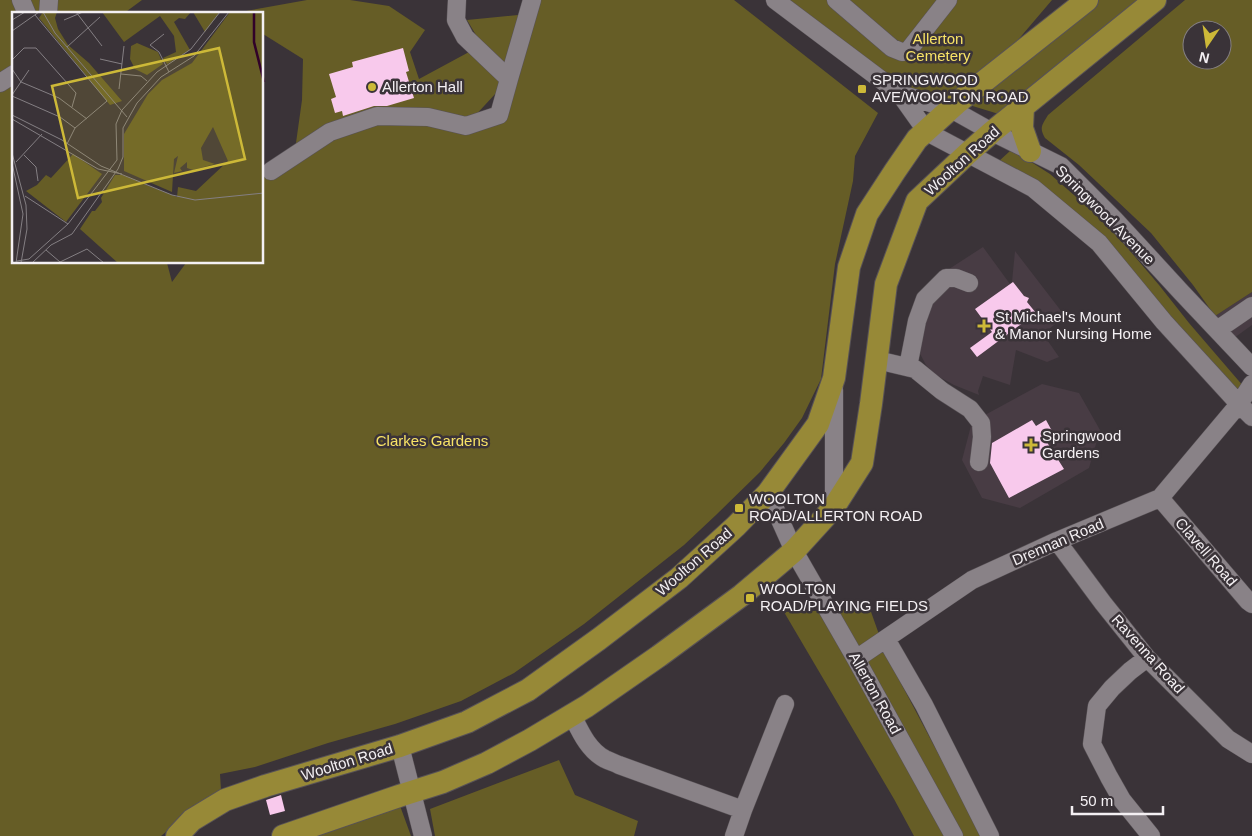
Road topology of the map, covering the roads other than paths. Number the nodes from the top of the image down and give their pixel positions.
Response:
1 (21, 0) edge
2 (457, 0) edge
3 (532, 0) edge
4 (775, 0) edge
5 (836, 0) edge
6 (948, 0) edge
7 (1087, 0) edge
8 (1155, 0) edge
9 (26, 12) edge
10 (12, 75) edge
11 (509, 80) junction
12 (0, 83) edge
13 (900, 94) junction
14 (1023, 107) junction
15 (951, 109) junction
16 (927, 132) junction
17 (992, 132) junction
18 (1030, 151) junction
19 (967, 154) junction
20 (271, 171) dead end
21 (969, 283) dead end
22 (1252, 306) edge
23 (1217, 330) junction
24 (876, 360) junction
25 (908, 367) junction
26 (1252, 368) edge
27 (834, 378) junction
28 (1252, 384) edge
29 (1239, 404) junction
30 (1252, 416) edge
31 (979, 462) dead end
32 (768, 493) junction
33 (1160, 498) junction
34 (834, 507) junction
35 (1057, 541) junction
36 (794, 551) junction
37 (1252, 604) edge
38 (886, 638) junction
39 (1147, 658) junction
40 (856, 659) junction
41 (785, 704) dead end
42 (572, 715) junction
43 (400, 746) junction
44 (1252, 754) edge
45 (412, 792) junction
46 (743, 810) junction
47 (177, 836) edge
48 (283, 836) edge
49 (423, 836) edge
50 (734, 836) edge
51 (954, 836) edge
52 (990, 836) edge
53 (1151, 836) edge

1 - 9 street
2 - 11 street
3 - 11 street
4 - 13 street, Springwood Avenue
5 - 6 street
7 - 15 main road, Woolton Road
8 - 14 main road, Woolton Road
10 - 12 street
11 - 20 street
13 - 15 street, Springwood Avenue
13 - 16 street, Springwood Avenue
14 - 17 main road, Woolton Road
14 - 18 main road
15 - 16 main road, Woolton Road
15 - 17 street, Springwood Avenue
16 - 19 street, Springwood Avenue
16 - 27 main road, Woolton Road
17 - 18 street, Springwood Avenue
17 - 19 main road, Woolton Road
18 - 23 street, Springwood Avenue
19 - 24 main road, Woolton Road
19 - 29 street, Springwood Avenue
21 - 25 street
22 - 23 street
23 - 26 street, Springwood Avenue
24 - 25 street
24 - 34 main road, Woolton Road
25 - 31 street
27 - 32 main road, Woolton Road
27 - 34 street
28 - 29 street, Drennan Road
29 - 30 street, Springwood Avenue
29 - 33 street, Drennan Road
32 - 36 street, Allerton Road
32 - 43 main road, Woolton Road
33 - 35 street, Drennan Road
33 - 37 street, Clavell Road
34 - 36 main road, Woolton Road
35 - 38 street, Drennan Road
35 - 39 street, Ravenna Road
36 - 40 street, Allerton Road
36 - 42 main road, Woolton Road
38 - 40 street, Drennan Road
38 - 52 street
39 - 44 street, Ravenna Road
39 - 53 street
40 - 51 street, Allerton Road
41 - 46 street
42 - 45 main road, Woolton Road
42 - 46 street
43 - 45 street
43 - 47 main road, Woolton Road
45 - 48 main road, Woolton Road
45 - 49 street
46 - 50 street

